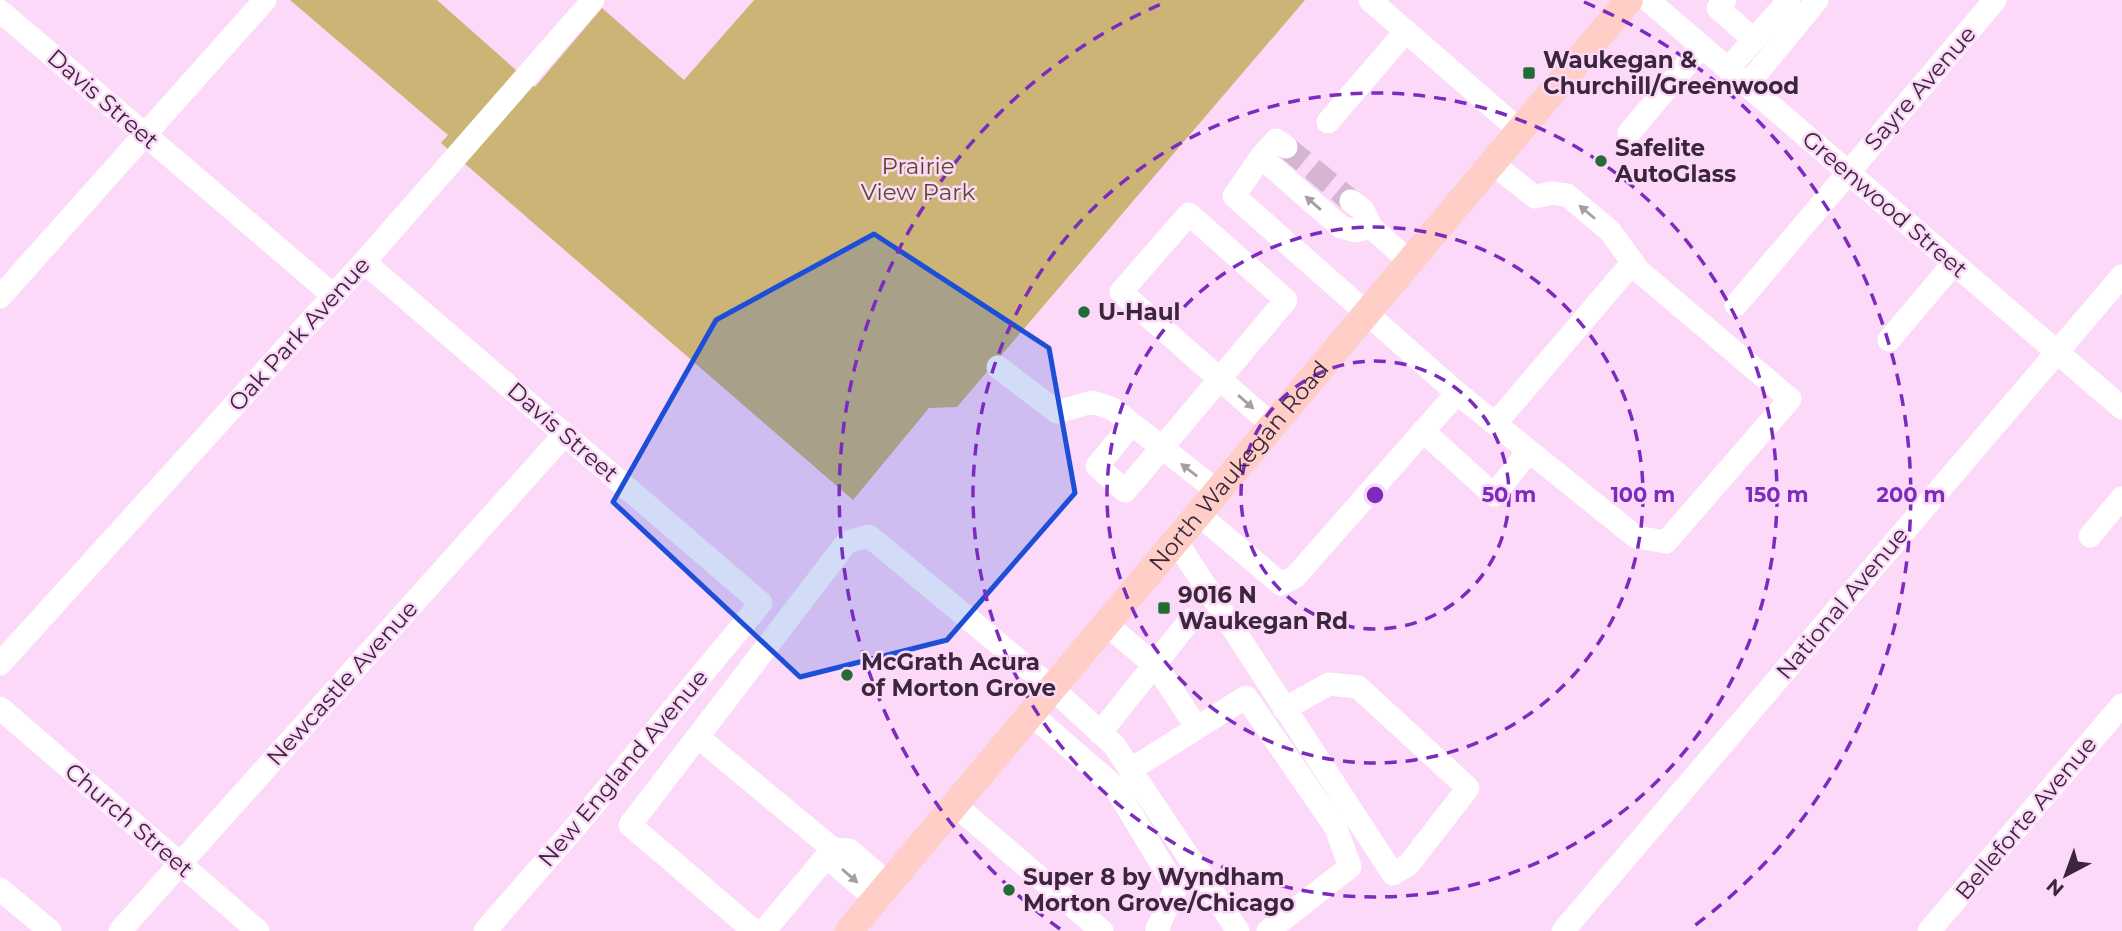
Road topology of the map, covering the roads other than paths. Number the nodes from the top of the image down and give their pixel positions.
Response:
1 (265, 0) edge
2 (593, 0) edge
3 (1370, 0) edge
4 (1629, 0) edge
5 (1648, 0) edge
6 (1788, 0) edge
7 (1817, 0) edge
8 (1995, 0) edge
9 (1727, 4) edge
10 (0, 11) edge
11 (1406, 32) junction
12 (1754, 40) junction
13 (1702, 46) junction
14 (1728, 69) junction
15 (1747, 85) junction
16 (1328, 122) dead end
17 (1519, 130) junction
18 (1629, 134) dead end
19 (145, 136) junction
20 (1281, 144) dead end
21 (1261, 157) junction
22 (1492, 163) junction
23 (1848, 172) junction
24 (1351, 201) tunnel mouth
25 (1371, 227) junction
26 (1409, 261) junction
27 (364, 262) junction
28 (1633, 262) junction
29 (1954, 263) junction
30 (2122, 276) edge
31 (334, 296) junction
32 (0, 297) edge
33 (1736, 305) dead end
34 (1367, 312) junction
35 (1889, 340) dead end
36 (2056, 352) junction
37 (998, 367) dead end
38 (1219, 379) junction
39 (1457, 393) junction
40 (2122, 408) edge
41 (1132, 424) junction
42 (1495, 424) junction
43 (1272, 425) junction
44 (1423, 431) junction
45 (565, 434) junction
46 (1162, 448) junction
47 (1529, 451) junction
48 (1217, 491) junction
49 (2122, 498) edge
50 (1198, 514) junction
51 (2090, 536) dead end
52 (1176, 541) junction
53 (761, 603) joint
54 (1190, 620) dead end
55 (1106, 624) junction
56 (0, 664) edge
57 (1154, 664) junction
58 (1052, 688) junction
59 (2122, 705) edge
60 (0, 708) edge
61 (1284, 709) junction
62 (1031, 714) junction
63 (1197, 728) junction
64 (1100, 733) junction
65 (698, 737) junction
66 (1130, 771) junction
67 (955, 804) junction
68 (833, 849) junction
69 (180, 864) junction
70 (0, 889) edge
71 (882, 891) junction
72 (854, 929) edge
73 (50, 931) edge
74 (120, 931) edge
75 (258, 931) edge
76 (485, 931) edge
77 (754, 931) edge
78 (764, 931) edge
79 (1101, 931) edge
80 (1159, 931) edge
81 (1238, 931) edge
82 (1268, 931) edge
83 (1563, 931) edge
84 (1929, 931) edge

1 - 19 street
2 - 27 street, Oak Park Avenue
3 - 11 street
4 - 17 main road, North Waukegan Road
5 - 13 street, Greenwood Street
6 - 12 street
7 - 15 street
8 - 23 street, Sayre Avenue
9 - 12 street
10 - 19 street, Davis Street
11 - 16 street
11 - 17 street
12 - 14 street
13 - 14 street, Greenwood Street
13 - 18 street
14 - 15 street, Greenwood Street
15 - 23 street, Greenwood Street
17 - 22 main road, North Waukegan Road
19 - 31 street, Davis Street
19 - 32 street
20 - 21 street
25 -> 21 street
21 - 34 street
22 - 26 main road, North Waukegan Road
28 -> 22 street
23 - 29 street, Greenwood Street
23 - 33 street, Sayre Avenue
24 - 25 street
25 - 26 street
26 - 34 main road, North Waukegan Road
27 - 31 street, Oak Park Avenue
27 - 45 street, Davis Street
28 - 42 street
28 - 47 street
29 - 35 street
29 - 36 street, Greenwood Street
30 - 36 street, National Avenue
31 - 56 street, Oak Park Avenue
34 - 39 street
34 - 43 main road, North Waukegan Road
36 - 40 street, Greenwood Street
36 - 83 street, National Avenue
37 - 41 street
38 - 38 street
38 -> 43 street
38 - 46 street
39 - 42 street
39 - 44 street
41 - 46 street
41 - 46 street
42 - 47 street
43 - 48 main road, North Waukegan Road
44 - 47 street
44 - 50 street
45 - 53 street, Davis Street
45 - 69 street, Newcastle Avenue
48 -> 46 street
48 - 50 main road, North Waukegan Road
49 - 51 street
50 - 52 main road, North Waukegan Road
52 - 55 main road, North Waukegan Road
52 - 61 street
53 - 76 street, New England Avenue
54 - 57 street
55 - 57 street
55 - 58 main road, North Waukegan Road
57 - 63 street
57 - 64 street
58 - 62 main road, North Waukegan Road
58 - 64 street
58 - 65 street
59 - 84 street, Belleforte Avenue
60 - 69 street, Church Street
61 - 61 street
62 - 67 main road, North Waukegan Road
62 - 80 street
63 - 66 street
63 - 82 street
64 - 66 street
65 - 68 street
65 - 77 street
66 - 81 street
67 - 71 main road, North Waukegan Road
67 - 79 street
68 - 71 street
68 - 78 street
69 - 74 street, Newcastle Avenue
69 - 75 street, Church Street
70 - 73 street
71 - 72 main road, North Waukegan Road

